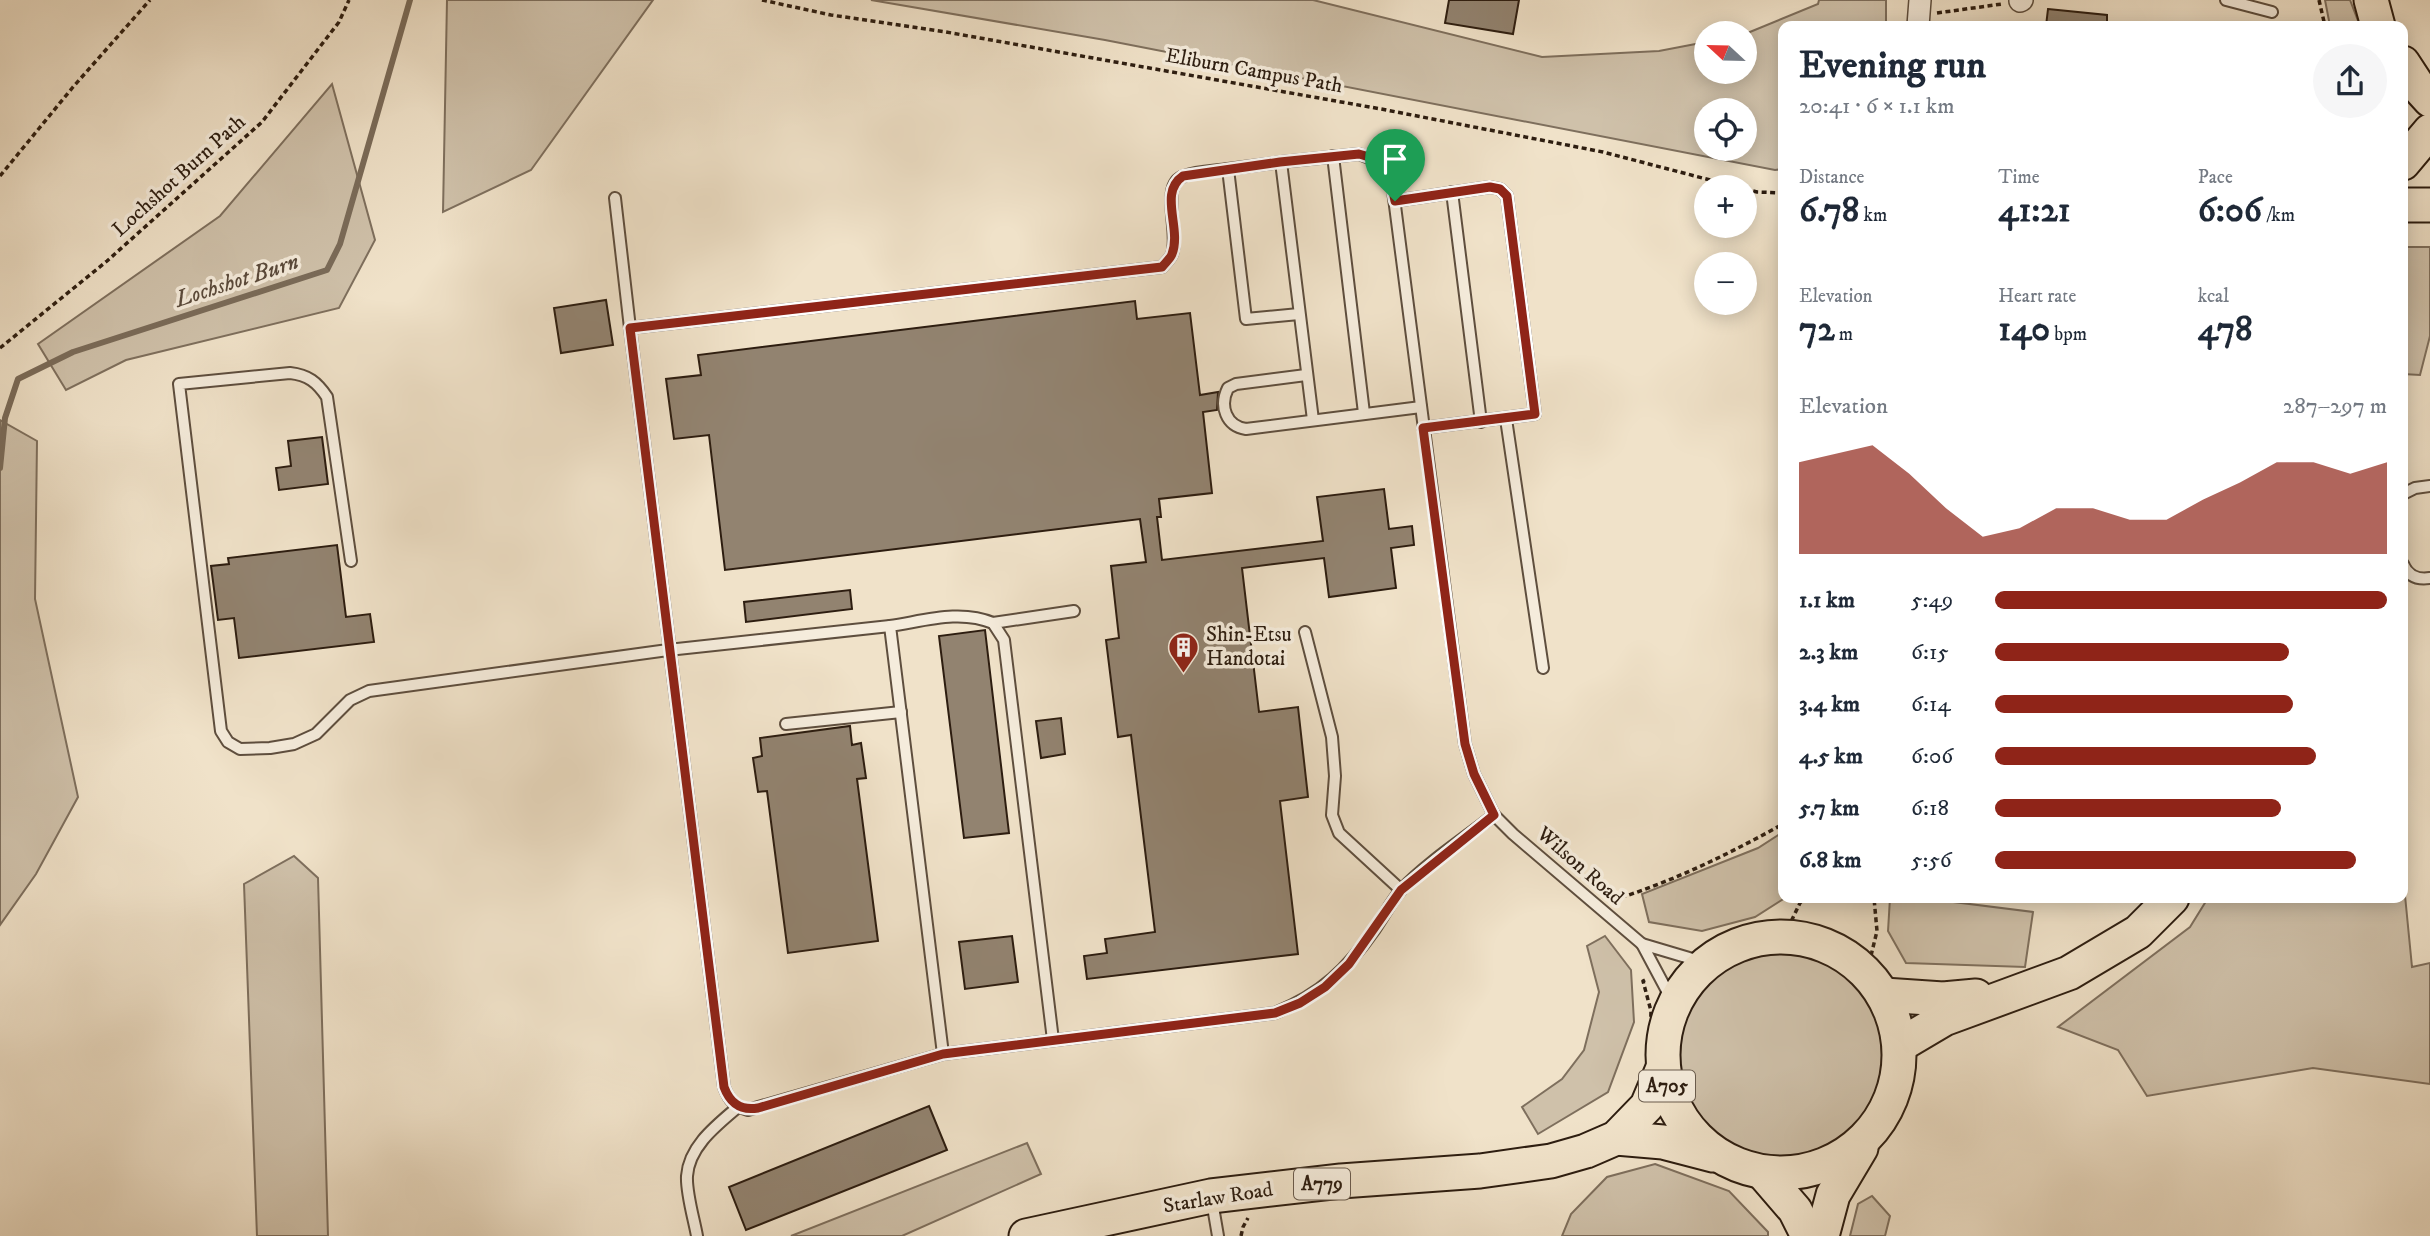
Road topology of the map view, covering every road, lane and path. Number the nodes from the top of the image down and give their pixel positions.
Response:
1 (150, 0) edge
2 (349, 0) edge
3 (762, 0) edge
4 (2226, 0) edge
5 (2319, 0) edge
6 (2371, 0) edge
7 (2021, 1) edge
8 (1919, 12) edge
9 (2272, 12) dead end
10 (2324, 21) edge
11 (2377, 21) edge
12 (2408, 71) edge
13 (2430, 100) edge
14 (2408, 101) edge
15 (2430, 129) edge
16 (2430, 152) edge
17 (1333, 156) junction
18 (2408, 157) edge
19 (1280, 162) junction
20 (1228, 169) junction
21 (0, 176) edge
22 (1694, 176) edge
23 (2408, 176) edge
24 (1452, 192) junction
25 (1757, 192) edge
26 (1778, 193) edge
27 (615, 198) dead end
28 (1395, 201) junction
29 (2408, 205) edge
30 (2430, 205) edge
31 (1299, 314) junction
32 (630, 328) junction
33 (0, 348) edge
34 (1307, 375) junction
35 (1420, 407) junction
36 (1364, 413) junction
37 (1506, 419) junction
38 (1313, 420) junction
39 (1481, 422) junction
40 (1423, 428) junction
41 (2430, 486) edge
42 (2408, 492) edge
43 (351, 561) dead end
44 (2408, 574) edge
45 (2430, 578) edge
46 (1074, 611) dead end
47 (993, 624) junction
48 (890, 626) junction
49 (1305, 632) dead end
50 (668, 650) junction
51 (1544, 668) dead end
52 (901, 712) junction
53 (786, 724) dead end
54 (1494, 815) junction
55 (1778, 827) edge
56 (1401, 890) junction
57 (1614, 900) junction
58 (1800, 903) edge
59 (1874, 903) edge
60 (2167, 903) edge
61 (1596, 905) junction
62 (1620, 907) dead end
63 (1784, 936) junction
64 (1642, 944) junction
65 (1706, 963) junction
66 (1654, 967) junction
67 (1876, 983) junction
68 (2008, 994) junction
69 (1674, 1004) junction
70 (1053, 1040) junction
71 (1900, 1045) junction
72 (943, 1054) junction
73 (1656, 1059) junction
74 (738, 1107) junction
75 (1616, 1138) junction
76 (1862, 1146) junction
77 (1718, 1156) junction
78 (1763, 1173) junction
79 (1211, 1196) junction
80 (1250, 1216) dead end
81 (697, 1236) edge
82 (1026, 1236) edge
83 (1218, 1236) edge
84 (1241, 1236) edge
85 (1808, 1236) edge
86 (1822, 1236) edge

1 - 21 path
2 - 33 path, Lochshot Burn Path
3 - 22 path, Eliburn Campus Path
4 - 9 lane
5 - 10 path
6 - 11 main road
7 - 8 path
12 - 13 main road
14 - 15 main road
15 - 18 main road
16 - 23 main road
17 - 19 lane
17 - 28 lane
17 - 36 lane
19 - 20 lane
19 - 31 lane
20 - 31 lane
20 - 32 lane
24 - 28 lane
24 - 37 lane
24 - 39 lane
25 - 26 path
27 - 32 lane
28 - 35 lane
29 - 30 main road
31 - 34 lane
32 - 50 lane
34 - 38 lane
34 - 38 lane
35 - 36 lane
35 - 40 lane
36 - 38 lane
37 - 39 lane
37 - 51 lane
39 - 40 lane
40 - 54 lane
41 - 42 lane
43 - 50 lane
44 - 45 lane
46 - 47 lane
47 - 48 lane
47 - 70 lane
48 - 50 lane
48 - 52 lane
49 - 56 lane
50 - 74 lane
52 - 53 lane
52 - 72 lane
54 - 56 lane
54 - 61 lane, Wilson Road
55 - 57 path
56 - 70 lane
57 - 61 path
57 - 62 path
58 - 63 path
59 - 67 path
60 - 68 main road
61 - 64 lane, Wilson Road
63 - 65 main road, A705
63 - 67 main road, A705
64 - 65 lane, Wilson Road
64 - 66 lane, Wilson Road
65 - 69 main road, A705
66 - 69 lane, Wilson Road
66 - 73 path
67 - 68 main road
67 - 71 main road, A705
68 - 71 main road
69 - 73 main road, A705
70 - 72 lane
71 - 76 main road, A705
72 - 74 lane
73 - 75 main road, A779
73 - 77 main road, A705
74 - 81 lane
75 - 77 main road, A779
75 - 79 main road, Starlaw Road / A779
76 - 78 main road, A705
76 - 86 main road, A705
77 - 78 main road, A705
78 - 85 main road, A705
79 - 82 main road, Starlaw Road / A779
79 - 83 lane
80 - 84 path

